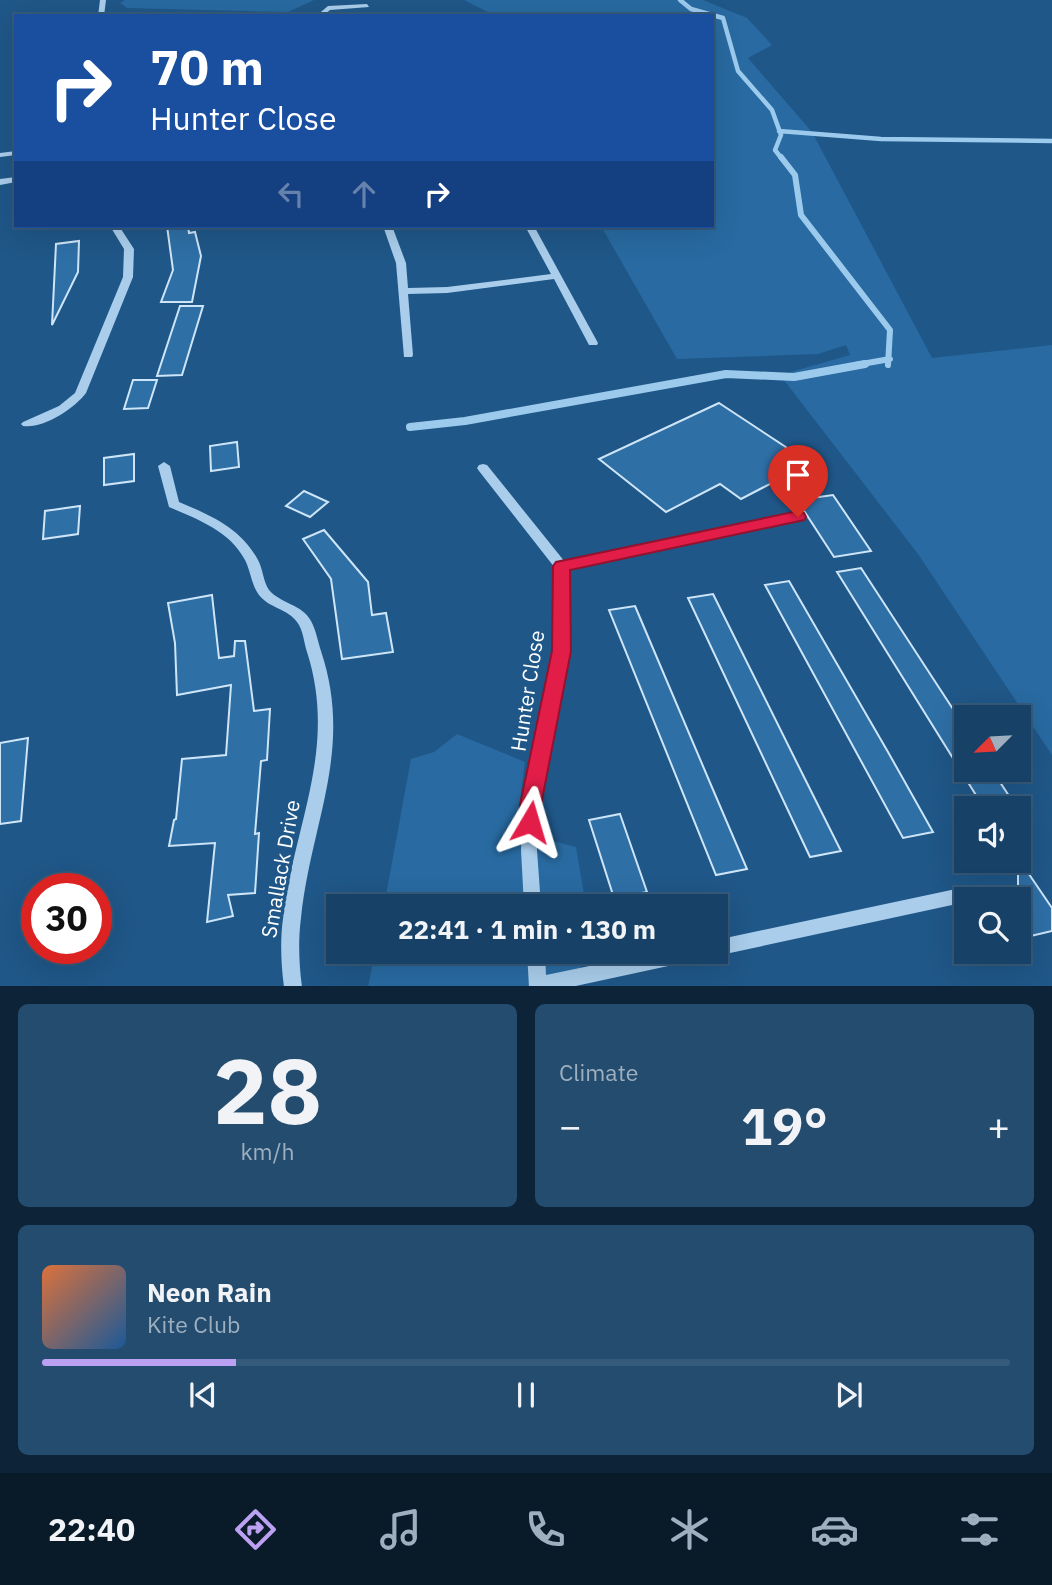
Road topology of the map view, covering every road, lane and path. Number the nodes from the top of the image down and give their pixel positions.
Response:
1 (367, 6) dead end
2 (320, 14) edge
3 (116, 228) edge
4 (388, 228) edge
5 (531, 228) edge
6 (558, 276) junction
7 (403, 291) junction
8 (593, 343) dead end
9 (408, 355) dead end
10 (27, 424) dead end
11 (164, 466) dead end
12 (483, 468) dead end
13 (798, 517) dead end
14 (562, 566) junction
15 (532, 894) edge
16 (954, 897) edge
17 (728, 945) edge
18 (537, 964) edge
19 (640, 964) edge
20 (293, 986) edge
21 (538, 986) edge

1 - 2 street
3 - 10 street
4 - 7 street
5 - 6 street
6 - 7 street
6 - 8 street
7 - 9 street
11 - 20 street, Smallack Drive
12 - 14 street
13 - 14 street
14 - 15 street, Hunter Close
16 - 17 street
18 - 21 street
19 - 21 street

